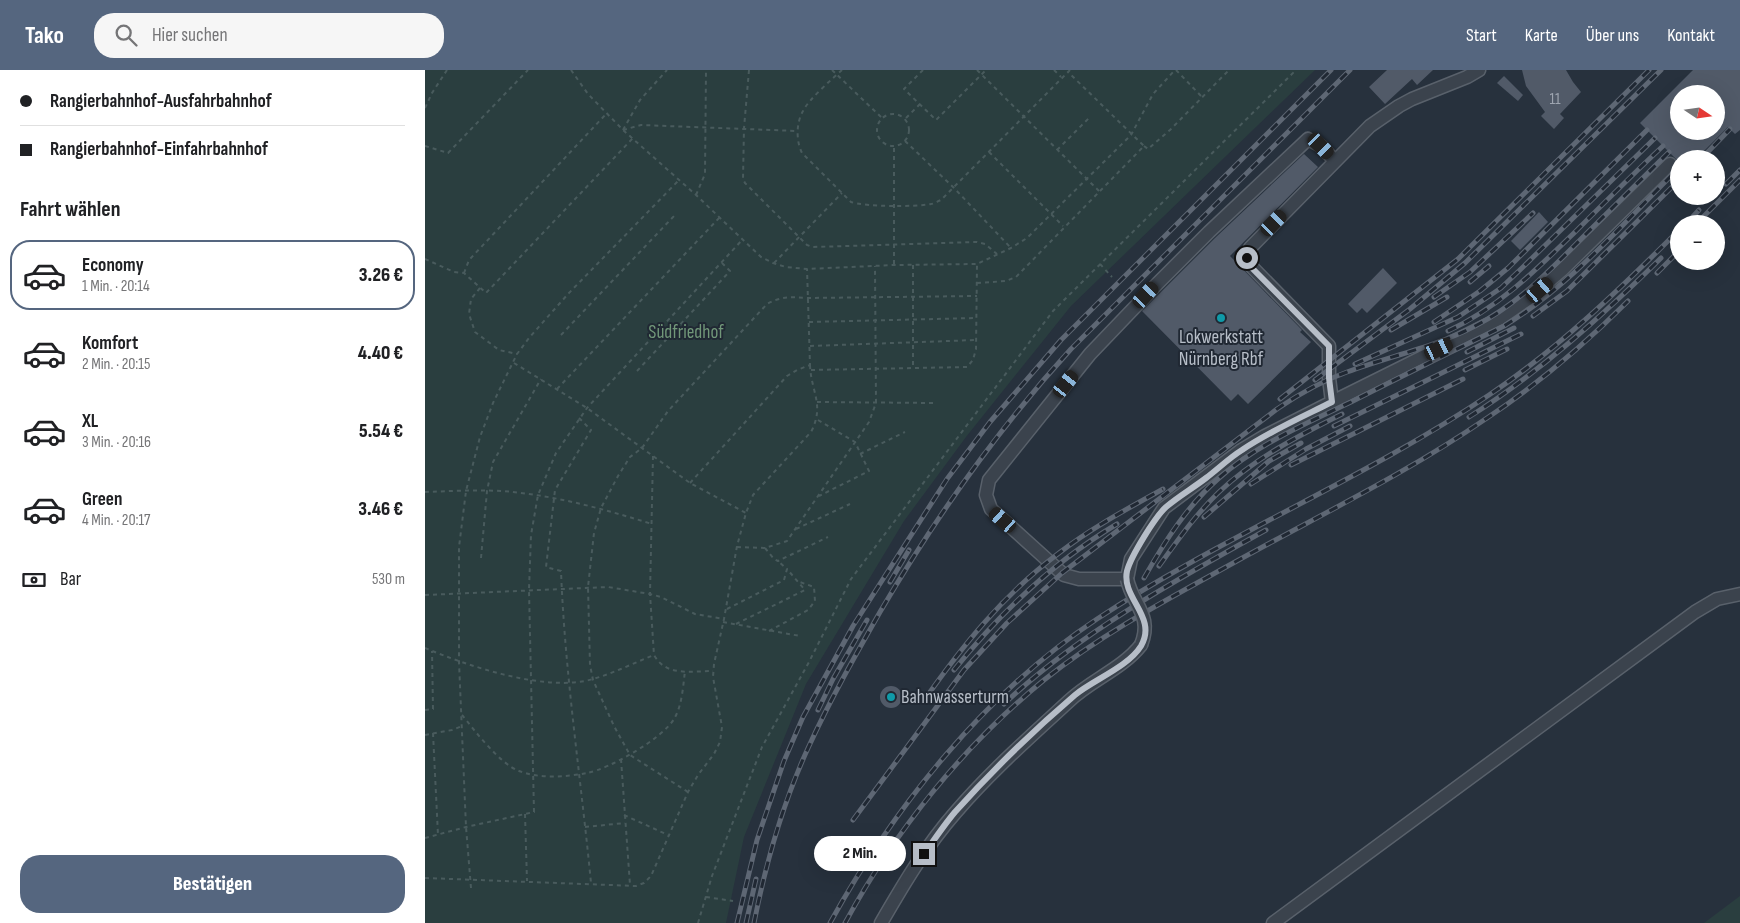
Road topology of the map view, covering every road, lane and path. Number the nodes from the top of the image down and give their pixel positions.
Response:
1 (447, 70) edge
2 (528, 70) edge
3 (571, 70) edge
4 (667, 70) edge
5 (706, 70) edge
6 (749, 70) edge
7 (832, 70) edge
8 (842, 70) edge
9 (923, 70) edge
10 (977, 70) edge
11 (986, 70) edge
12 (1054, 70) edge
13 (1175, 70) edge
14 (1229, 70) edge
15 (1296, 70) edge
16 (1479, 70) edge
17 (1069, 71) edge
18 (981, 74) junction
19 (837, 75) junction
20 (1062, 78) junction
21 (1202, 97) junction
22 (920, 104) junction
23 (425, 108) edge
24 (607, 114) junction
25 (1024, 116) junction
26 (882, 118) junction
27 (1089, 118) dead end
28 (905, 119) junction
29 (705, 128) junction
30 (744, 128) junction
31 (623, 130) junction
32 (798, 131) junction
33 (1131, 135) junction
34 (633, 138) junction
35 (905, 141) junction
36 (425, 146) edge
37 (894, 146) junction
38 (1144, 146) junction
39 (1057, 150) junction
40 (989, 152) junction
41 (1335, 160) junction
42 (1669, 164) dead end
43 (1087, 179) junction
44 (679, 180) junction
45 (954, 188) junction
46 (1099, 191) junction
47 (842, 193) junction
48 (697, 195) junction
49 (894, 206) junction
50 (1052, 214) junction
51 (674, 216) dead end
52 (720, 217) junction
53 (1064, 227) junction
54 (799, 237) junction
55 (743, 239) junction
56 (894, 244) junction
57 (1011, 248) junction
58 (997, 254) junction
59 (425, 259) edge
60 (721, 262) junction
61 (773, 263) junction
62 (977, 264) junction
63 (1100, 264) junction
64 (894, 265) junction
65 (913, 265) junction
66 (875, 266) junction
67 (807, 269) junction
68 (464, 273) junction
69 (1113, 277) dead end
70 (977, 283) junction
71 (480, 288) junction
72 (977, 296) junction
73 (875, 297) junction
74 (913, 297) junction
75 (808, 298) junction
76 (976, 318) junction
77 (913, 320) junction
78 (875, 321) junction
79 (809, 322) junction
80 (561, 335) dead end
81 (976, 340) junction
82 (913, 342) junction
83 (875, 344) junction
84 (810, 346) junction
85 (517, 354) junction
86 (513, 363) junction
87 (811, 365) junction
88 (875, 369) junction
89 (913, 369) junction
90 (811, 370) junction
91 (637, 371) dead end
92 (541, 379) junction
93 (557, 389) junction
94 (817, 402) junction
95 (1332, 402) junction
96 (875, 403) junction
97 (934, 403) dead end
98 (587, 408) junction
99 (579, 418) junction
100 (817, 420) junction
101 (905, 432) dead end
102 (855, 442) junction
103 (642, 448) junction
104 (860, 454) junction
105 (653, 456) junction
106 (689, 482) junction
107 (466, 491) junction
108 (487, 491) junction
109 (425, 492) edge
110 (538, 495) junction
111 (817, 497) junction
112 (553, 498) junction
113 (850, 504) dead end
114 (601, 508) junction
115 (746, 513) junction
116 (652, 524) junction
117 (794, 530) junction
118 (828, 537) dead end
119 (737, 546) junction
120 (765, 548) junction
121 (481, 558) dead end
122 (778, 561) junction
123 (787, 569) junction
124 (1127, 579) junction
125 (797, 581) junction
126 (588, 587) junction
127 (562, 588) junction
128 (529, 590) junction
129 (459, 593) junction
130 (425, 594) edge
131 (651, 594) junction
132 (1740, 594) edge
133 (726, 609) junction
134 (724, 621) junction
135 (736, 624) junction
136 (769, 630) junction
137 (800, 636) dead end
138 (425, 648) edge
139 (432, 651) junction
140 (654, 655) junction
141 (459, 662) junction
142 (685, 671) junction
143 (714, 671) junction
144 (531, 680) junction
145 (593, 680) junction
146 (569, 683) junction
147 (425, 710) edge
148 (462, 715) junction
149 (463, 726) junction
150 (433, 733) junction
151 (425, 734) edge
152 (630, 755) junction
153 (621, 759) junction
154 (580, 774) junction
155 (533, 775) junction
156 (688, 792) junction
157 (525, 814) junction
158 (624, 816) junction
159 (625, 823) junction
160 (466, 827) junction
161 (585, 827) junction
162 (438, 834) junction
163 (669, 835) junction
164 (425, 838) edge
165 (425, 878) edge
166 (471, 879) junction
167 (527, 881) junction
168 (591, 883) junction
169 (631, 885) junction
170 (471, 888) dead end
171 (706, 897) junction
172 (733, 901) dead end
173 (698, 923) edge
174 (881, 923) edge
175 (1273, 923) edge

1 - 23 path
2 - 36 path
3 - 24 path
4 - 31 path
5 - 29 path
6 - 30 path
7 - 19 path
8 - 19 path
9 - 22 path
10 - 18 path
11 - 18 path
12 - 20 path
13 - 21 path
13 - 33 path
14 - 21 path
15 - 63 path
16 - 41 lane
17 - 20 path
17 - 33 path
18 - 22 path
18 - 25 path
19 - 26 path
19 - 32 path
20 - 25 path
21 - 38 path
22 - 28 path
24 - 31 path
24 - 68 path
25 - 39 path
25 - 40 path
26 - 28 path
26 - 37 path
27 - 39 path
28 - 35 path
29 - 30 path
29 - 31 path
29 - 48 path
30 - 32 path
30 - 54 path
31 - 34 path
32 - 47 path
33 - 38 path
33 - 43 path
34 - 44 path
34 - 71 path
35 - 37 path
35 - 45 path
37 - 49 path
38 - 46 path
39 - 43 path
40 - 45 path
40 - 50 path
41 - 95 lane
41 - 124 lane
42 - 95 lane
43 - 46 path
43 - 50 path
44 - 48 path
44 - 85 path
45 - 49 path
45 - 57 path
46 - 53 path
47 - 49 path
47 - 54 path
48 - 52 path
49 - 56 path
50 - 53 path
50 - 57 path
51 - 80 path
52 - 55 path
52 - 93 path
53 - 70 path
54 - 56 path
54 - 61 path
55 - 60 path
55 - 61 path
56 - 58 path
56 - 64 path
57 - 58 path
58 - 62 path
59 - 68 path
60 - 91 path
60 - 98 path
61 - 67 path
62 - 65 path
62 - 70 path
63 - 69 path
63 - 171 path
64 - 65 path
64 - 66 path
65 - 74 path
66 - 67 path
66 - 73 path
67 - 75 path
68 - 71 path
70 - 72 path
71 - 85 path
72 - 74 path
72 - 76 path
73 - 74 path
73 - 75 path
73 - 78 path
74 - 77 path
75 - 79 path
75 - 103 path
76 - 77 path
76 - 81 path
77 - 78 path
77 - 82 path
78 - 79 path
78 - 83 path
79 - 84 path
81 - 82 path
81 - 89 path
82 - 83 path
82 - 89 path
83 - 84 path
83 - 88 path
84 - 87 path
85 - 86 path
86 - 92 path
86 - 107 path
87 - 90 path
87 - 106 path
88 - 89 path
88 - 90 path
88 - 96 path
90 - 94 path
92 - 93 path
92 - 108 path
93 - 98 path
94 - 96 path
94 - 100 path
95 - 124 lane
96 - 97 path
96 - 102 path
98 - 99 path
98 - 103 path
99 - 110 path
99 - 112 path
100 - 102 path
100 - 115 path
101 - 104 path
102 - 104 path
102 - 111 path
103 - 105 path
103 - 114 path
104 - 111 path
105 - 106 path
105 - 116 path
106 - 115 path
107 - 108 path
107 - 109 path
107 - 129 path
108 - 110 path
108 - 121 path
110 - 112 path
110 - 128 path
111 - 117 path
112 - 114 path
112 - 127 path
113 - 117 path
114 - 116 path
114 - 126 path
115 - 119 path
116 - 131 path
117 - 120 path
118 - 122 path
119 - 120 path
119 - 133 path
120 - 122 path
122 - 123 path
123 - 125 path
123 - 133 path
124 - 174 lane, bridge
125 - 135 path
125 - 136 path
126 - 127 path
126 - 131 path
126 - 145 path
127 - 128 path
127 - 146 path
128 - 129 path
128 - 144 path
129 - 130 path
129 - 141 path
131 - 134 path
131 - 140 path
132 - 175 lane
133 - 134 path
134 - 135 path
134 - 143 path
135 - 136 path
136 - 137 path
138 - 139 path
139 - 141 path
139 - 147 path
140 - 142 path
140 - 145 path
141 - 144 path
141 - 148 path
142 - 143 path
142 - 152 path
143 - 156 path
144 - 146 path
144 - 155 path
145 - 146 path
145 - 152 path
146 - 154 path
148 - 149 path
148 - 155 path
149 - 150 path
149 - 160 path
150 - 151 path
150 - 162 path
152 - 153 path
152 - 156 path
153 - 154 path
153 - 158 path
154 - 155 path
154 - 161 path
155 - 157 path
156 - 163 path
157 - 160 path
157 - 167 path
158 - 159 path
158 - 163 path
159 - 161 path
159 - 169 path
160 - 162 path
160 - 166 path
161 - 168 path
162 - 164 path
163 - 169 path
165 - 166 path
166 - 167 path
166 - 170 path
167 - 168 path
168 - 169 path
171 - 172 path
171 - 173 path

